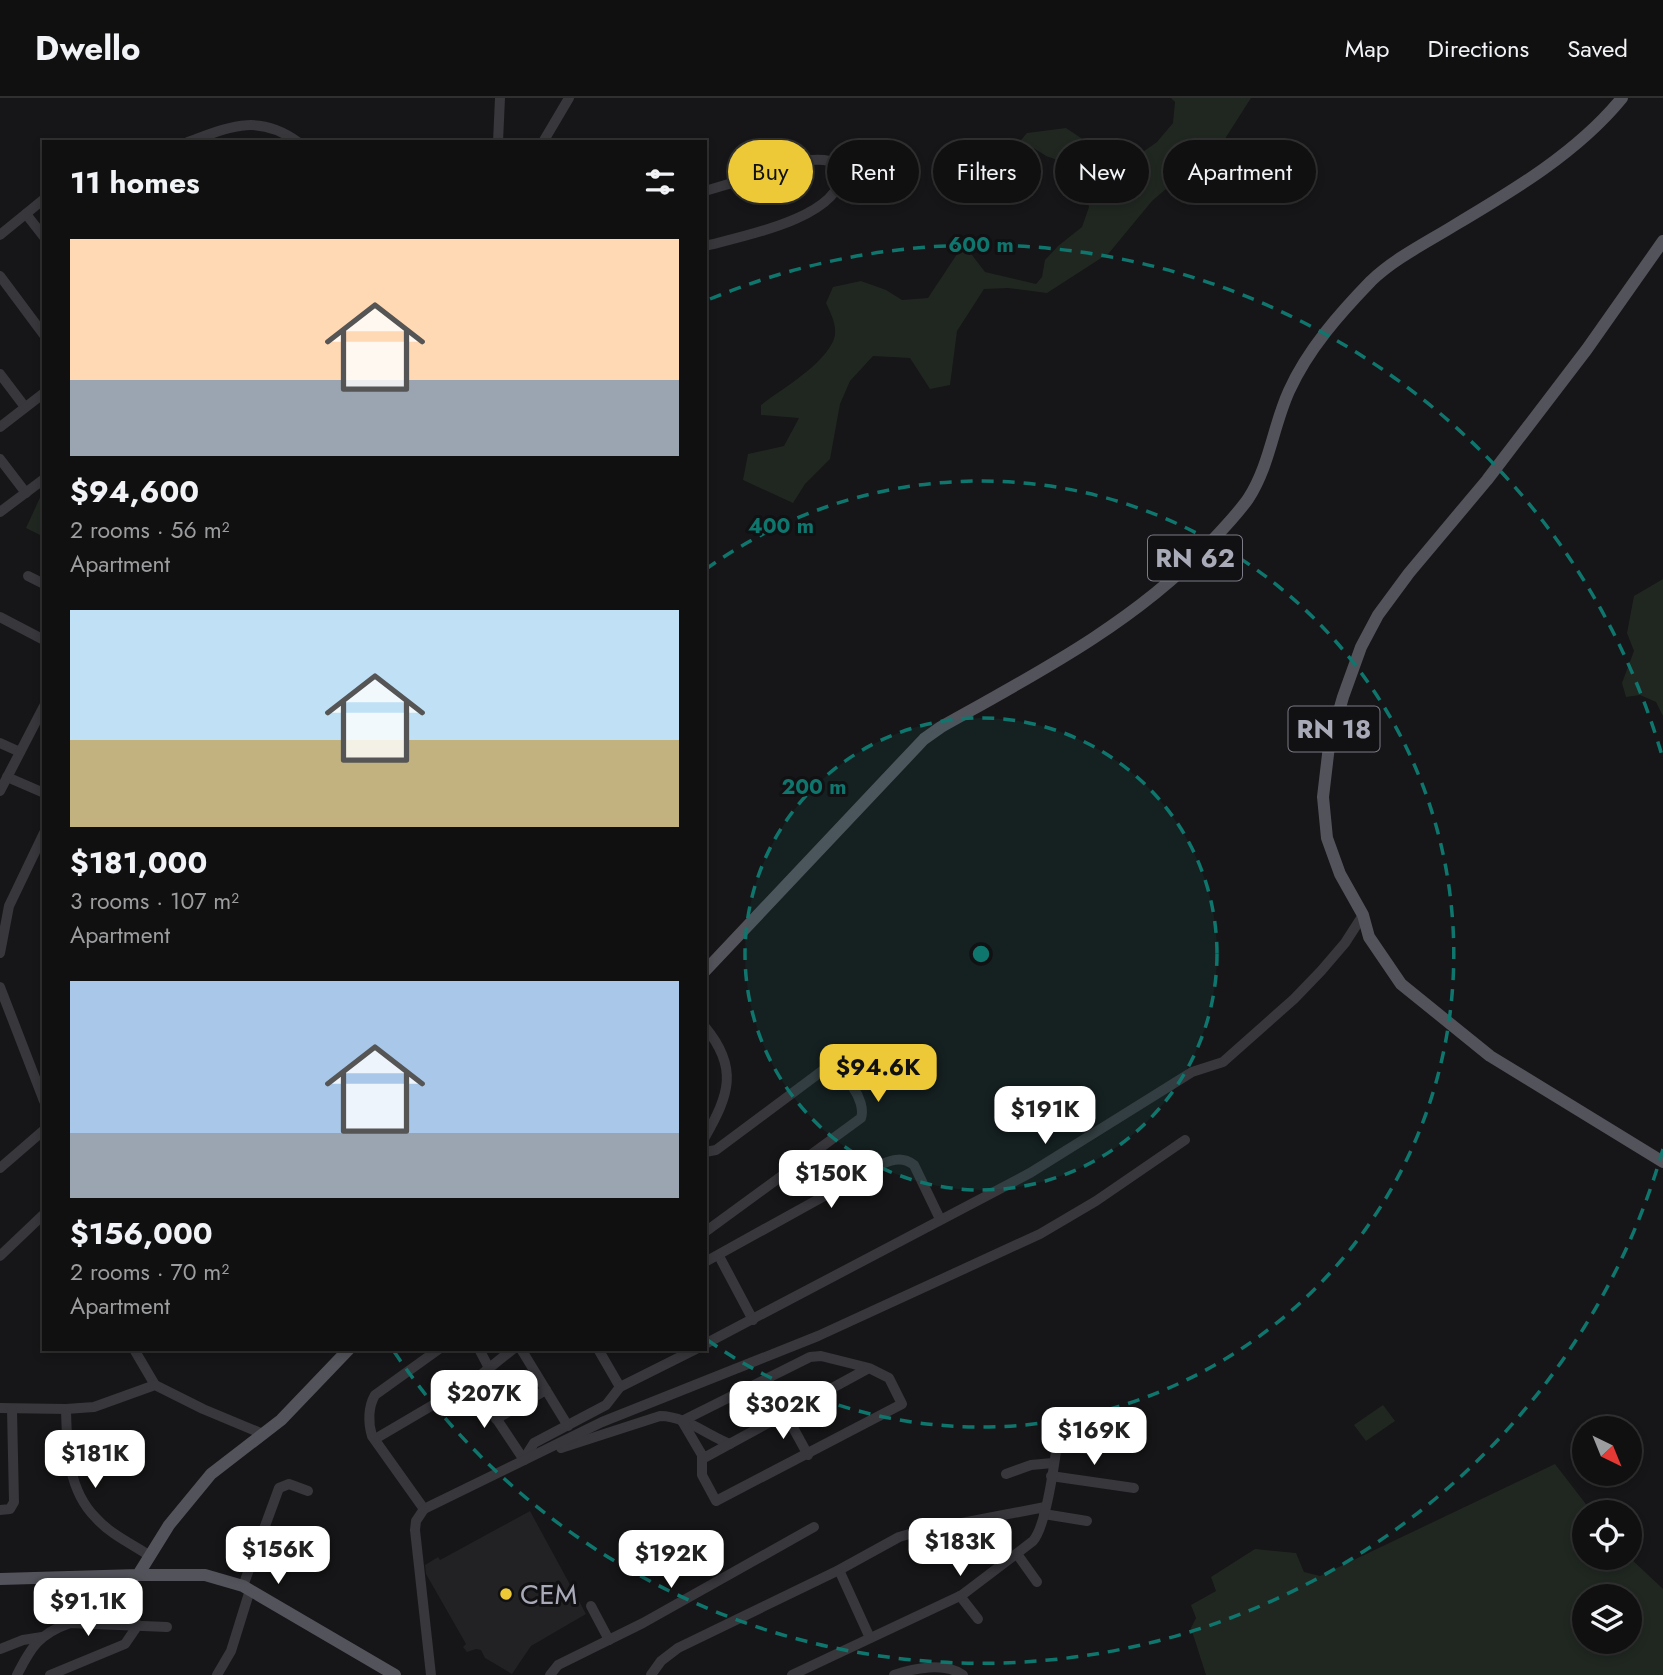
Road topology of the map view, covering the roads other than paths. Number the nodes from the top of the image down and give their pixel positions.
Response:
1 (500, 98) edge
2 (569, 98) edge
3 (1622, 98) edge
4 (209, 139) edge
5 (295, 140) edge
6 (498, 140) edge
7 (544, 140) edge
8 (707, 190) edge
9 (42, 201) edge
10 (26, 214) junction
11 (42, 234) edge
12 (0, 235) edge
13 (1663, 241) edge
14 (707, 245) edge
15 (0, 276) edge
16 (42, 332) edge
17 (0, 374) edge
18 (42, 394) edge
19 (25, 407) junction
20 (0, 427) edge
21 (0, 459) edge
22 (42, 481) edge
23 (26, 493) junction
24 (0, 512) edge
25 (29, 576) dead end
26 (42, 583) edge
27 (0, 617) edge
28 (42, 639) edge
29 (42, 710) edge
30 (0, 743) edge
31 (20, 752) junction
32 (7, 777) junction
33 (0, 791) edge
34 (42, 792) edge
35 (42, 837) edge
36 (4, 905) edge
37 (1363, 915) junction
38 (0, 953) edge
39 (707, 969) edge
40 (0, 987) edge
41 (707, 1030) edge
42 (42, 1096) edge
43 (42, 1132) edge
44 (707, 1133) edge
45 (1185, 1140) dead end
46 (707, 1152) edge
47 (1663, 1162) edge
48 (0, 1168) edge
49 (42, 1216) edge
50 (940, 1219) junction
51 (707, 1231) edge
52 (0, 1256) edge
53 (719, 1256) junction
54 (707, 1261) edge
55 (753, 1320) junction
56 (707, 1343) edge
57 (135, 1351) edge
58 (347, 1351) edge
59 (436, 1351) edge
60 (480, 1351) edge
61 (510, 1351) edge
62 (522, 1351) edge
63 (599, 1351) edge
64 (692, 1351) edge
65 (489, 1368) junction
66 (869, 1368) junction
67 (472, 1382) junction
68 (155, 1385) junction
69 (620, 1387) junction
70 (546, 1390) junction
71 (0, 1408) edge
72 (66, 1409) junction
73 (12, 1410) junction
74 (785, 1413) junction
75 (496, 1419) junction
76 (1060, 1420) dead end
77 (682, 1421) junction
78 (568, 1426) junction
79 (263, 1434) junction
80 (375, 1439) junction
81 (730, 1444) junction
82 (1057, 1446) junction
83 (1089, 1449) dead end
84 (808, 1455) junction
85 (702, 1459) junction
86 (524, 1460) junction
87 (1053, 1463) junction
88 (1006, 1474) dead end
89 (1051, 1476) junction
90 (1134, 1488) dead end
91 (308, 1491) dead end
92 (424, 1508) junction
93 (0, 1510) edge
94 (1045, 1511) junction
95 (1087, 1521) dead end
96 (814, 1527) dead end
97 (1017, 1554) junction
98 (150, 1556) junction
99 (839, 1570) junction
100 (138, 1575) junction
101 (80, 1577) junction
102 (0, 1579) edge
103 (1037, 1582) dead end
104 (246, 1588) junction
105 (960, 1596) junction
106 (592, 1606) dead end
107 (978, 1619) dead end
108 (79, 1623) junction
109 (138, 1625) junction
110 (166, 1627) dead end
111 (43, 1637) junction
112 (870, 1638) junction
113 (609, 1640) junction
114 (0, 1648) edge
115 (387, 1673) edge
116 (17, 1675) edge
117 (50, 1675) edge
118 (217, 1675) edge
119 (431, 1675) edge
120 (550, 1675) edge
121 (651, 1675) edge
122 (792, 1675) edge
123 (894, 1675) edge
124 (963, 1675) edge

1 - 6 street
2 - 7 street
3 - 39 main road, RN 62
4 - 5 street
8 - 14 street
9 - 10 street
10 - 11 street
10 - 12 street
13 - 37 main road, RN 18
15 - 16 street
17 - 19 street
18 - 19 street
19 - 20 street
21 - 23 street
22 - 23 street
23 - 24 street
25 - 26 street
27 - 28 street
29 - 31 street
30 - 31 street
31 - 32 street
32 - 33 street
32 - 34 street
35 - 36 street
36 - 38 street
37 - 47 main road, RN 18
37 - 50 street
40 - 42 street
41 - 44 street
43 - 48 street
45 - 86 street
46 - 51 street
49 - 52 street
50 - 53 street
50 - 55 street
53 - 54 street
53 - 55 street
55 - 56 street
57 - 68 street
58 - 79 main road
59 - 80 street
60 - 65 street
61 - 65 street
62 - 70 street
63 - 69 street
64 - 69 street
65 - 67 street
66 - 74 street
66 - 77 street
66 - 84 street
67 - 75 street
67 - 80 street
68 - 72 street
68 - 79 street
69 - 78 street
70 - 75 street
70 - 78 street
71 - 73 street
72 - 73 street
72 - 98 street
73 - 93 street
74 - 81 street
74 - 84 street
75 - 86 street
76 - 82 street
77 - 81 street
77 - 85 street
77 - 86 street
78 - 86 street
79 - 98 main road
80 - 92 street
81 - 85 street
82 - 83 street
82 - 87 street
84 - 85 street
86 - 92 street
87 - 88 street
87 - 89 street
89 - 90 street
89 - 94 street
91 - 104 street
92 - 119 street
94 - 95 street
94 - 97 street
94 - 99 street
96 - 113 street
97 - 103 street
97 - 105 street
98 - 100 main road
99 - 112 street
99 - 121 street
100 - 101 main road
100 - 104 main road
101 - 102 main road
101 - 108 street
104 - 115 main road
104 - 118 street
105 - 107 street
105 - 112 street
106 - 113 street
108 - 109 street
108 - 111 street
109 - 110 street
109 - 117 street
111 - 114 street
111 - 116 street
112 - 122 street
113 - 120 street
123 - 124 street

